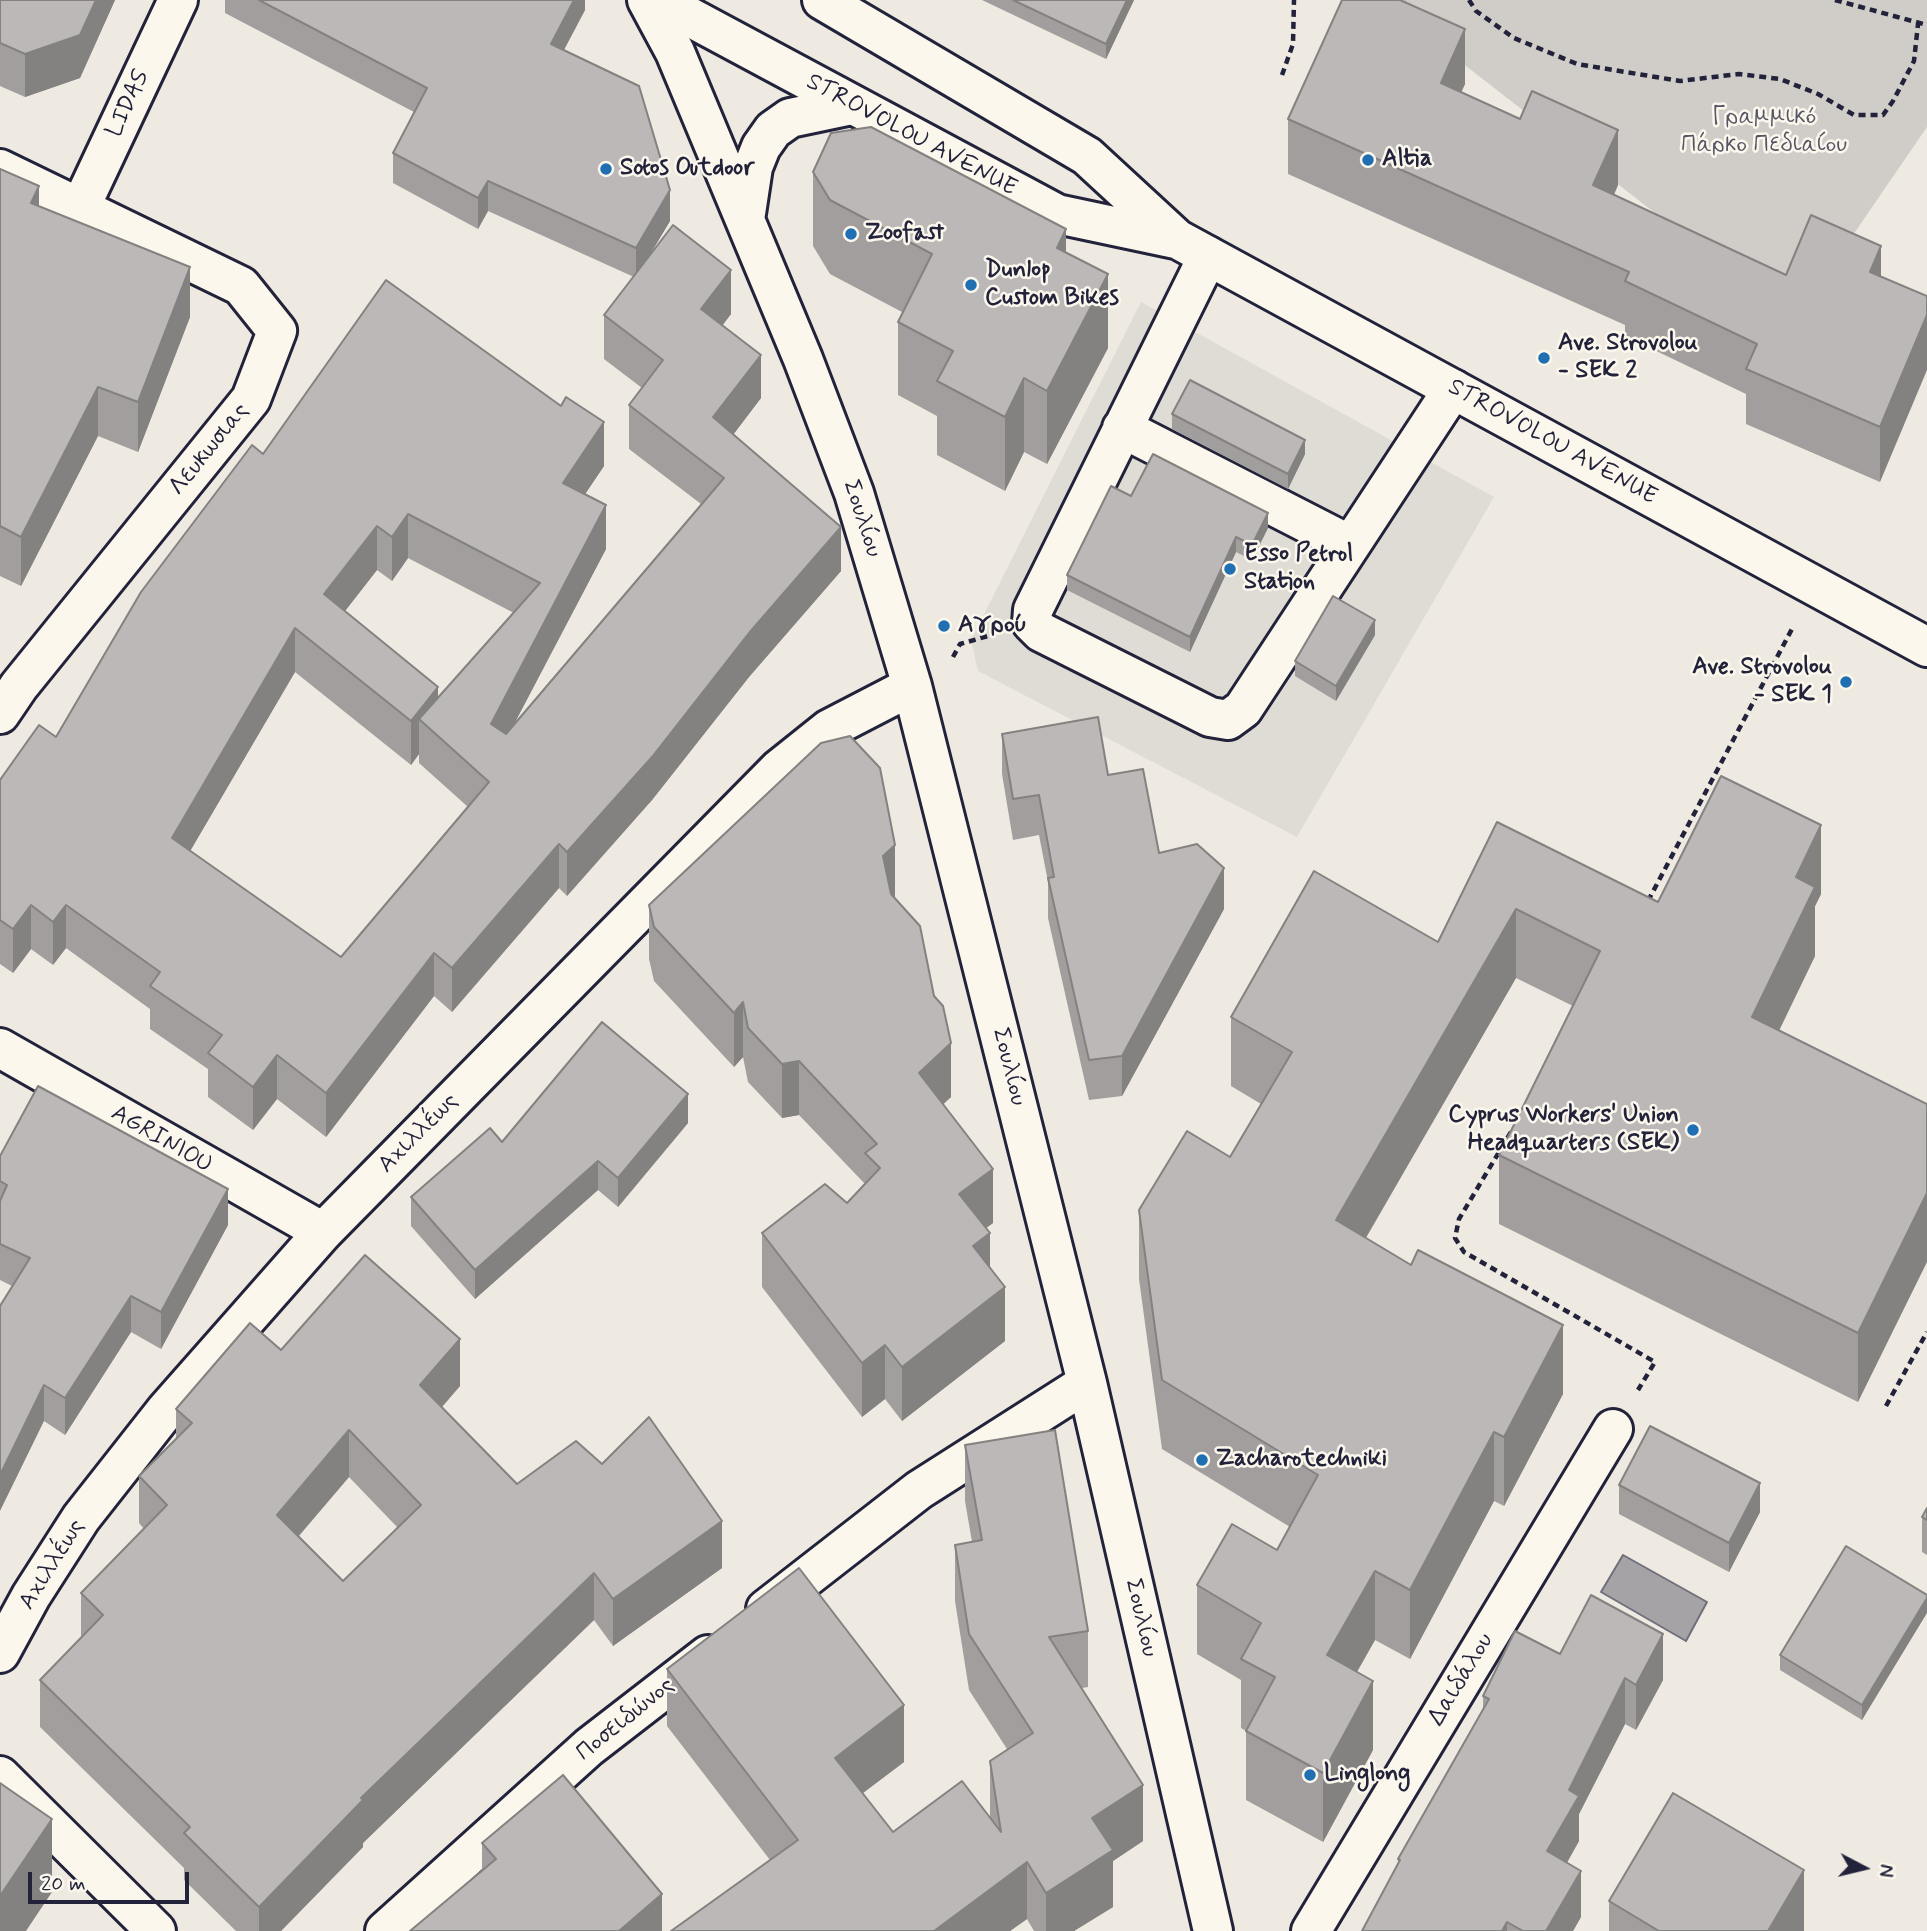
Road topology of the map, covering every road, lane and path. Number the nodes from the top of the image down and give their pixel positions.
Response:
1 (178, 0) edge
2 (647, 0) edge
3 (658, 0) edge
4 (822, 0) edge
5 (1294, 0) edge
6 (1469, 0) edge
7 (1835, 0) edge
8 (1918, 24) junction
9 (1927, 25) edge
10 (1282, 75) dead end
11 (852, 105) junction
12 (0, 169) edge
13 (80, 208) junction
14 (745, 220) junction
15 (1192, 248) junction
16 (1453, 389) junction
17 (1122, 428) junction
18 (1350, 545) junction
19 (1815, 586) junction
20 (960, 644) dead end
21 (1927, 647) edge
22 (955, 653) dead end
23 (912, 686) junction
24 (6, 692) edge
25 (1643, 911) edge
26 (0, 1048) edge
27 (1513, 1129) edge
28 (323, 1233) junction
29 (1927, 1332) edge
30 (1655, 1362) dead end
31 (1087, 1383) junction
32 (1886, 1406) dead end
33 (1613, 1429) dead end
34 (0, 1653) edge
35 (0, 1776) edge
36 (156, 1931) edge
37 (386, 1931) edge
38 (1213, 1931) edge
39 (1311, 1931) edge

1 - 13 street, LIDAS
2 - 14 street, Σουλίου
3 - 11 street, STROVOLOU AVENUE
4 - 15 street, STROVOLOU AVENUE
5 - 10 path
6 - 8 path
7 - 8 path
8 - 9 path
11 - 14 street
11 - 15 street, STROVOLOU AVENUE
12 - 13 street, Λευκωσιας
13 - 24 street, Λευκωσιας
14 - 23 street, Σουλίου
15 - 16 street, STROVOLOU AVENUE
15 - 17 street
16 - 18 street
16 - 19 street, STROVOLOU AVENUE
17 - 18 street
17 - 18 street
19 - 21 street, STROVOLOU AVENUE
19 - 25 path
20 - 22 path
23 - 28 street, Αχιλλέως
23 - 31 street, Σουλίου
26 - 28 street, AGRINIOU
27 - 30 path
28 - 34 street, Αχιλλέως
29 - 32 path
31 - 37 street, Ποσειδώνος
31 - 38 street, Σουλίου
33 - 39 street, Δαιδάλου
35 - 36 street

